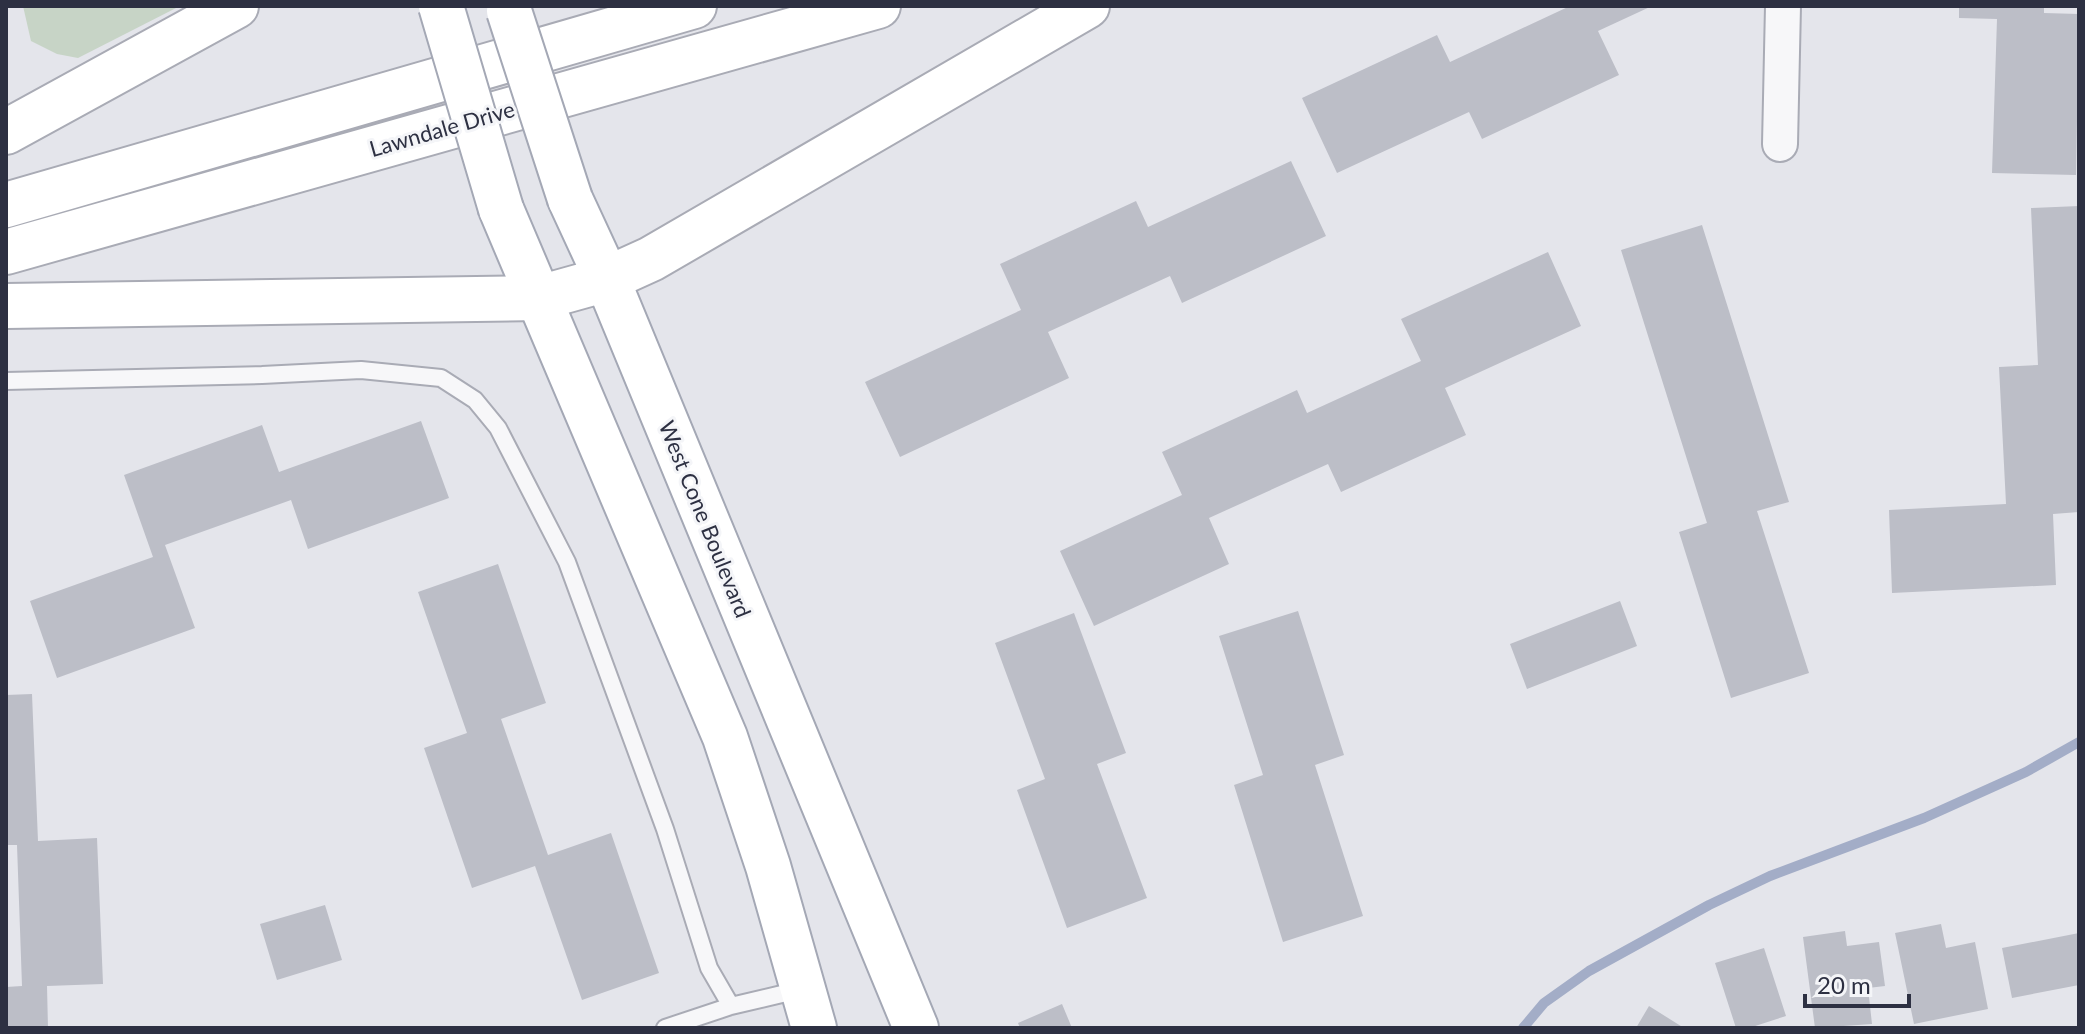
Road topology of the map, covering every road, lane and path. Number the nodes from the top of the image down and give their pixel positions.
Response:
1 (236, 6) edge
2 (441, 6) edge
3 (694, 6) edge
4 (878, 6) edge
5 (1087, 6) edge
6 (1783, 6) edge
7 (508, 9) edge
8 (6, 132) edge
9 (1780, 144) dead end
10 (6, 205) edge
11 (6, 252) edge
12 (607, 279) junction
13 (539, 298) junction
14 (6, 306) edge
15 (6, 381) edge
16 (731, 1006) junction
17 (809, 1008) edge
18 (665, 1028) edge
19 (916, 1028) edge

1 - 8 main road
2 - 13 main road, bridge
3 - 10 main road
4 - 11 main road, Lawndale Drive
5 - 12 main road
6 - 9 street
7 - 12 main road, West Cone Boulevard, bridge
12 - 13 main road
12 - 19 main road, West Cone Boulevard
13 - 14 main road
13 - 17 main road
15 - 16 lane
16 - 17 lane
16 - 18 lane

